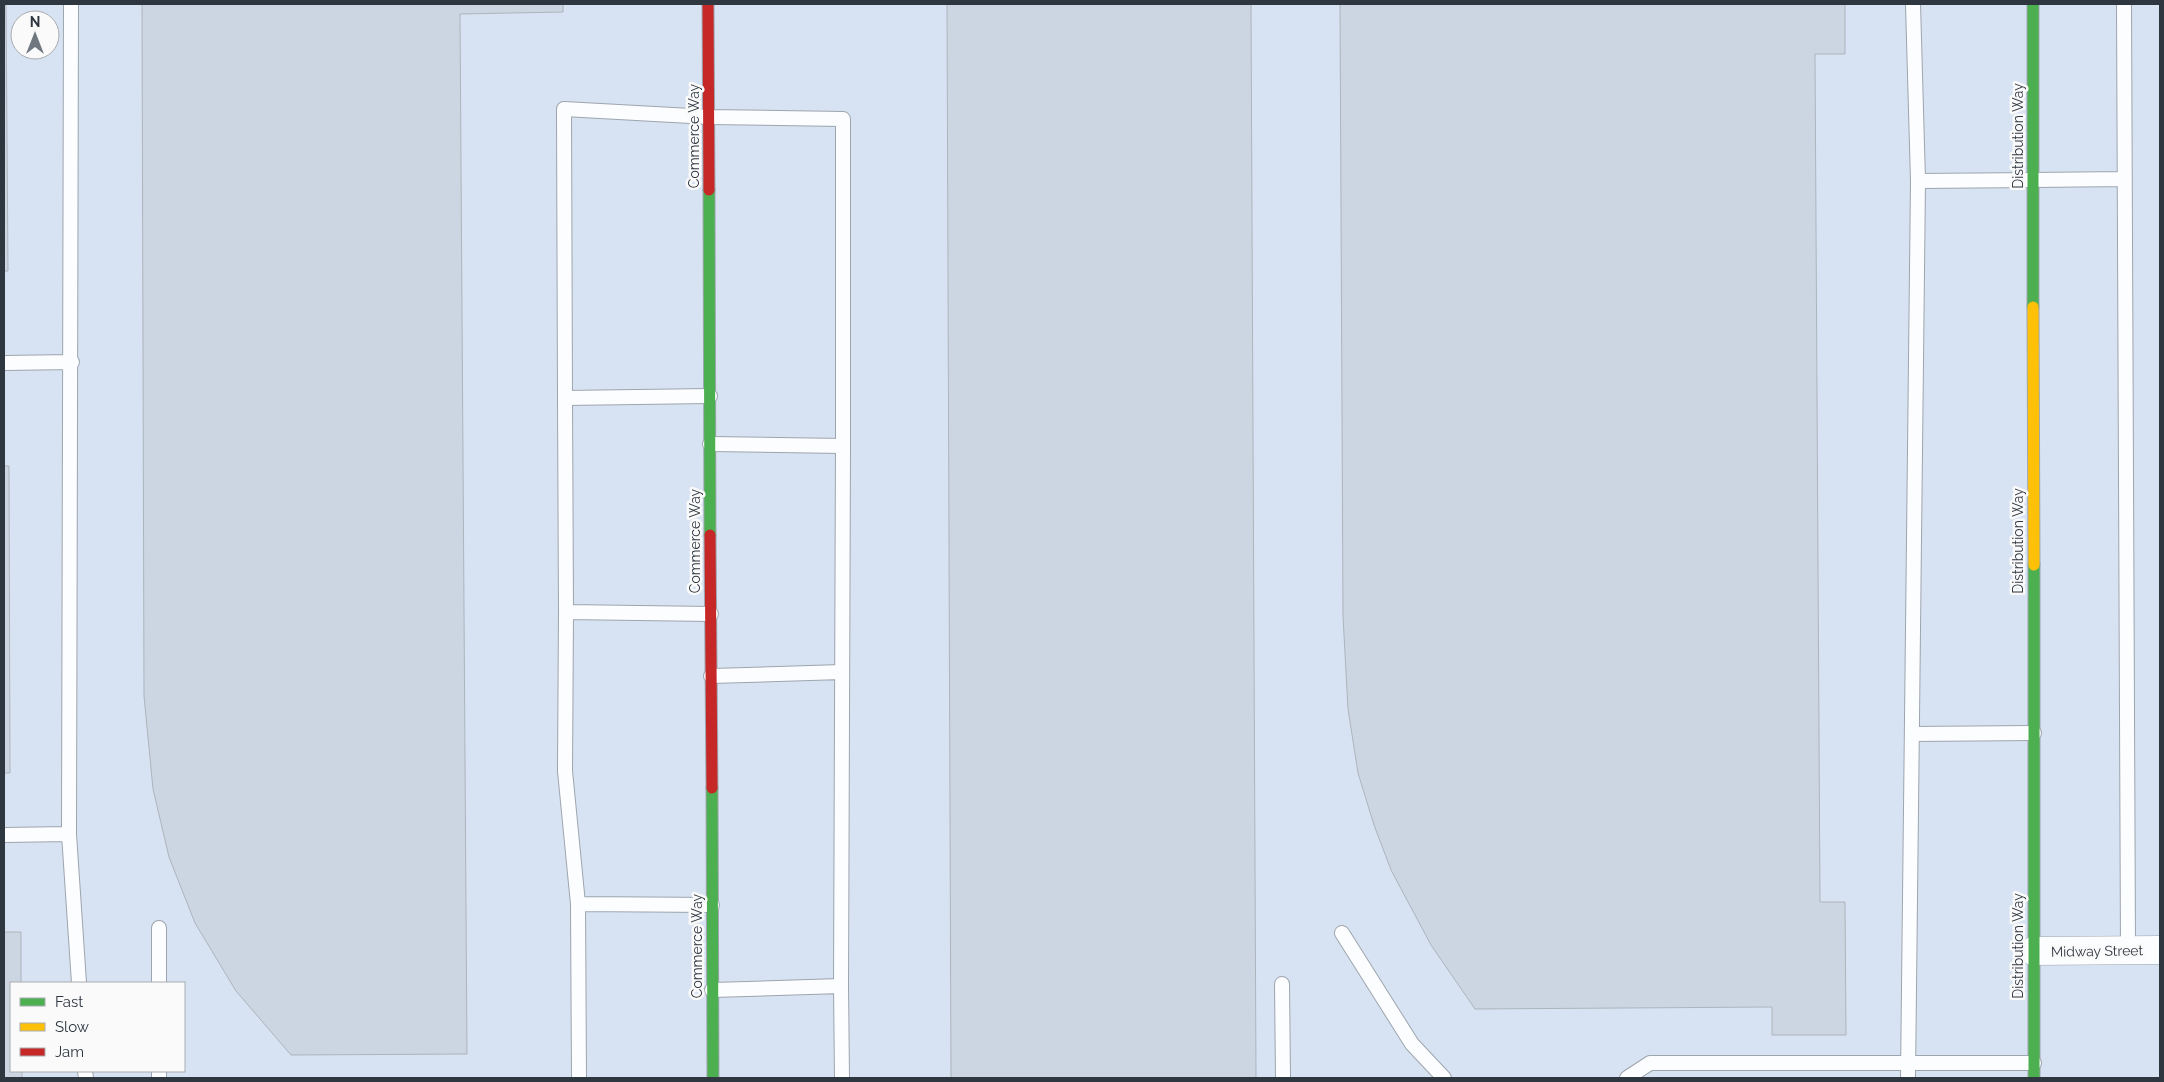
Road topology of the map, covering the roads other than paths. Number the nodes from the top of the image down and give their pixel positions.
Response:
1 (71, 4) edge
2 (708, 4) edge
3 (1913, 4) edge
4 (2033, 4) edge
5 (2124, 4) edge
6 (708, 117) junction
7 (2125, 179) junction
8 (2033, 180) junction
9 (1918, 181) junction
10 (72, 362) junction
11 (4, 363) edge
12 (710, 396) junction
13 (565, 398) junction
14 (710, 444) junction
15 (843, 446) junction
16 (566, 612) junction
17 (711, 614) junction
18 (842, 672) junction
19 (711, 676) junction
20 (2034, 733) junction
21 (1912, 734) junction
22 (70, 834) junction
23 (4, 835) edge
24 (578, 904) junction
25 (712, 905) junction
26 (159, 928) dead end
27 (1342, 933) dead end
28 (2128, 950) junction
29 (2160, 950) edge
30 (2033, 951) junction
31 (79, 982) edge
32 (159, 982) edge
33 (1282, 984) dead end
34 (840, 986) junction
35 (712, 990) junction
36 (1908, 1062) junction
37 (2034, 1063) junction
38 (579, 1078) edge
39 (713, 1078) edge
40 (842, 1078) edge
41 (1283, 1078) edge
42 (1444, 1078) edge
43 (1627, 1078) edge
44 (1908, 1078) edge
45 (2034, 1078) edge

1 - 10 lane
2 - 6 street, Commerce Way
3 - 9 lane
4 - 8 street, Distribution Way
5 - 7 lane
6 - 12 street, Commerce Way
6 - 13 lane
6 - 15 lane
7 - 8 lane
7 - 28 lane
8 - 9 lane
8 - 20 street, Distribution Way
9 - 21 lane
10 - 11 lane
10 - 22 lane
12 - 13 lane
12 - 14 street, Commerce Way
13 - 16 lane
14 - 15 lane
14 - 17 street, Commerce Way
15 - 18 lane
16 - 17 lane
16 - 24 lane
17 - 19 street, Commerce Way
18 - 19 lane
18 - 34 lane
19 - 25 street, Commerce Way
20 - 21 lane
20 - 30 street, Distribution Way
21 - 36 lane
22 - 23 lane
22 - 31 lane
24 - 25 lane
24 - 38 lane
25 - 35 street, Commerce Way
26 - 32 lane
27 - 42 lane
28 - 29 street, Midway Street
28 - 30 street, Midway Street
30 - 37 street, Distribution Way
33 - 41 lane
34 - 35 lane
34 - 40 lane
35 - 39 street, Commerce Way
36 - 37 lane
36 - 43 lane
36 - 44 lane
37 - 45 street, Distribution Way

